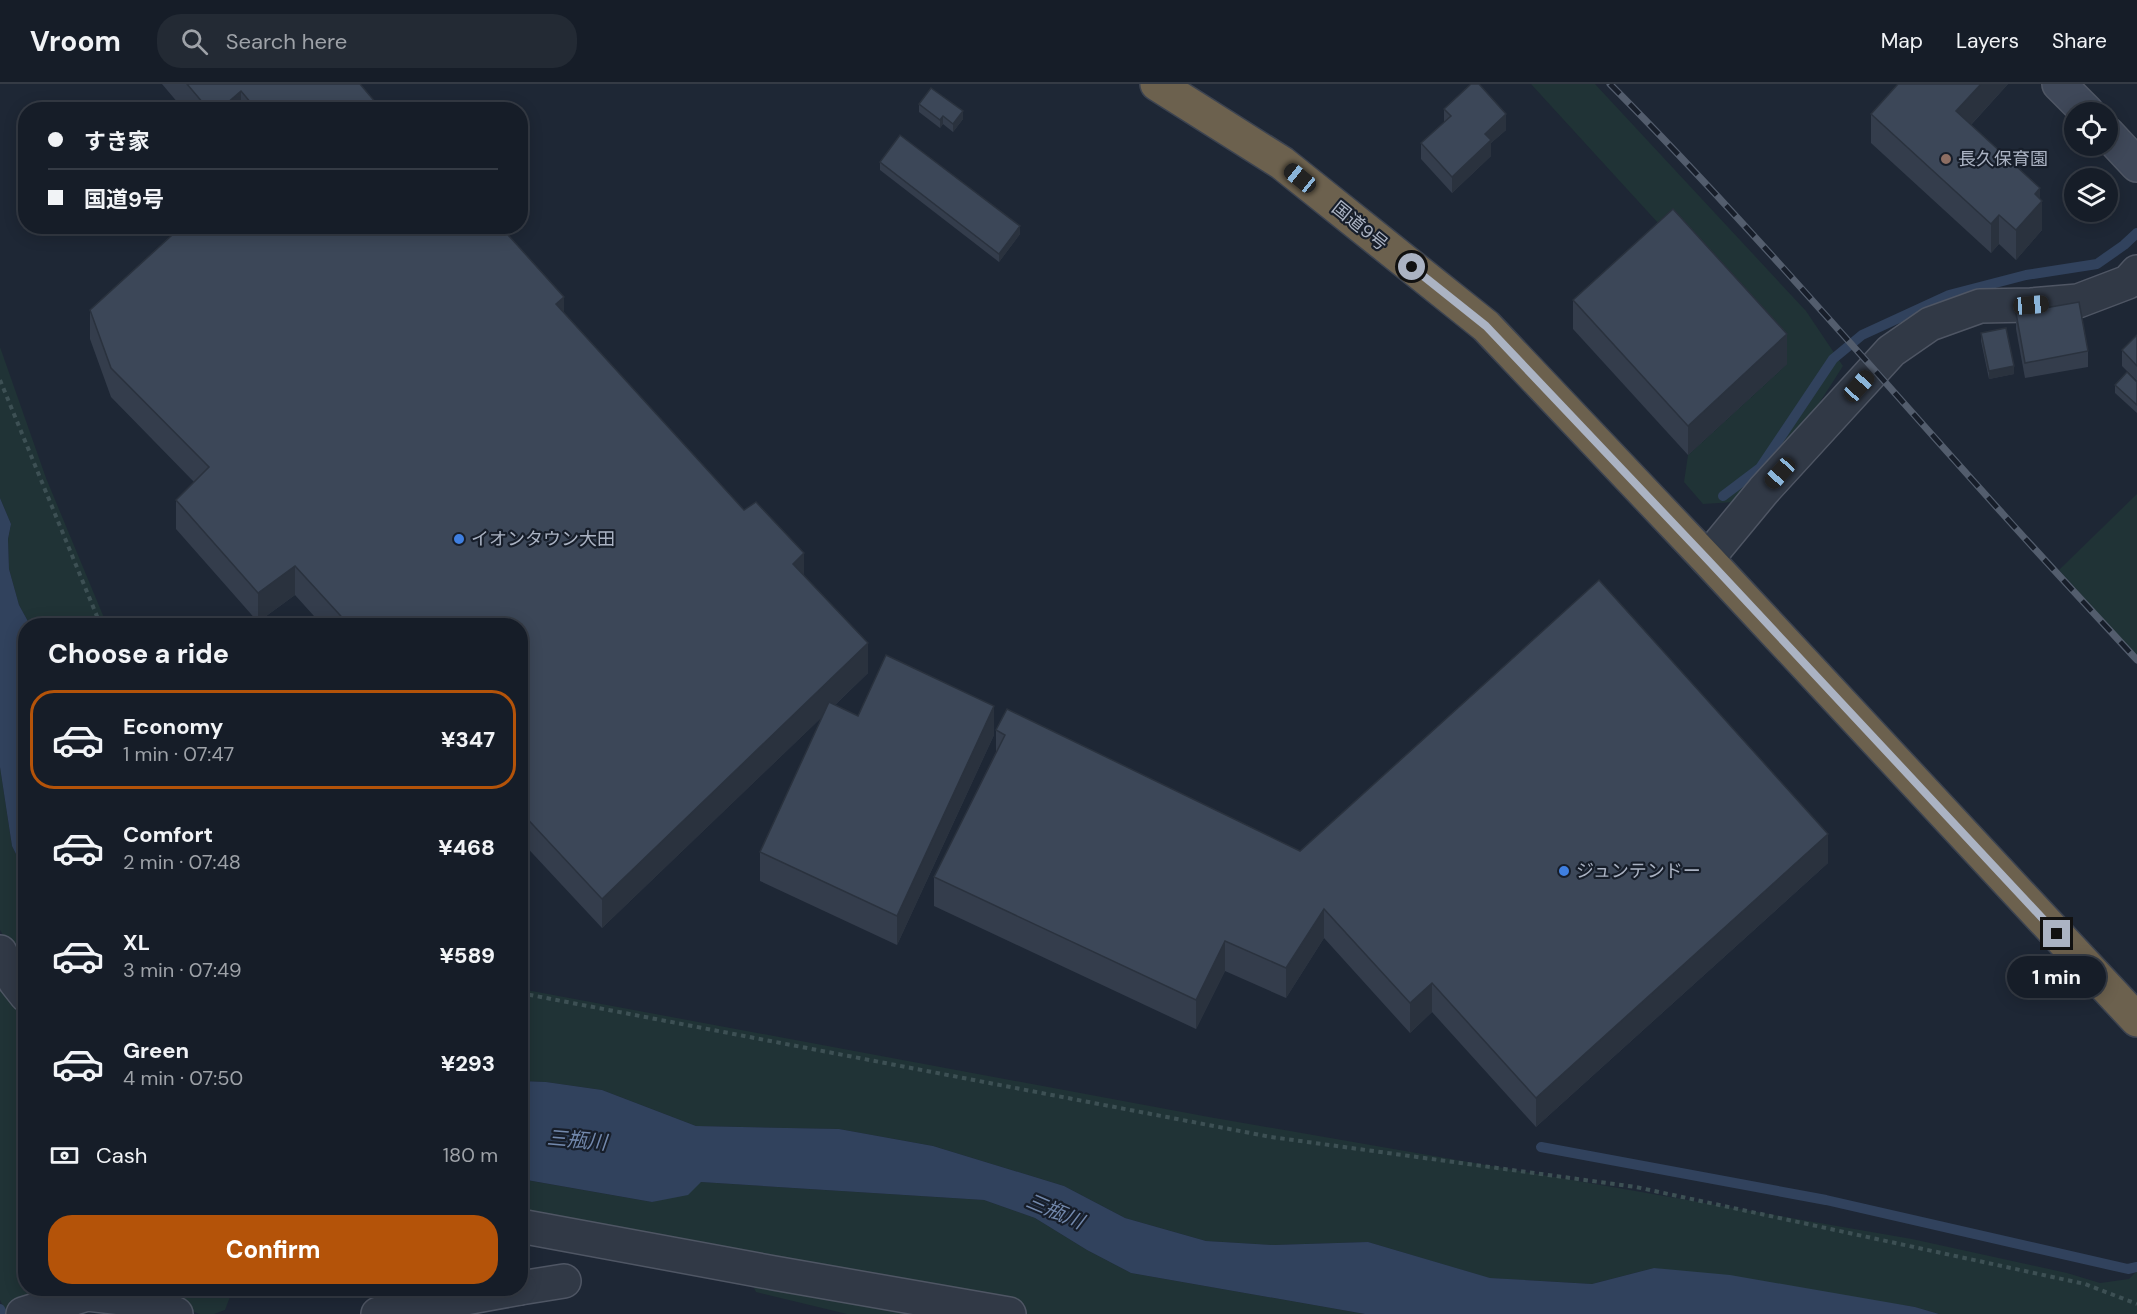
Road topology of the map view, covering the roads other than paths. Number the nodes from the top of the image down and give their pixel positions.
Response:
1 (1157, 84) edge
2 (2059, 84) edge
3 (2077, 102) edge
4 (2118, 145) edge
5 (2137, 165) edge
6 (2137, 272) edge
7 (1707, 559) junction
8 (0, 952) edge
9 (18, 985) edge
10 (2137, 1020) edge
11 (528, 1228) edge
12 (564, 1281) dead end
13 (528, 1287) edge
14 (81, 1296) edge
15 (104, 1296) edge
16 (476, 1296) edge
17 (23, 1314) edge
18 (176, 1314) edge
19 (378, 1314) edge
20 (1009, 1314) edge

1 - 7 highway, 国道9号
2 - 3 street
4 - 5 street
6 - 7 street
7 - 10 highway, 国道9号
8 - 9 street
11 - 20 street
12 - 13 street
14 - 17 street
15 - 18 street
16 - 19 street

